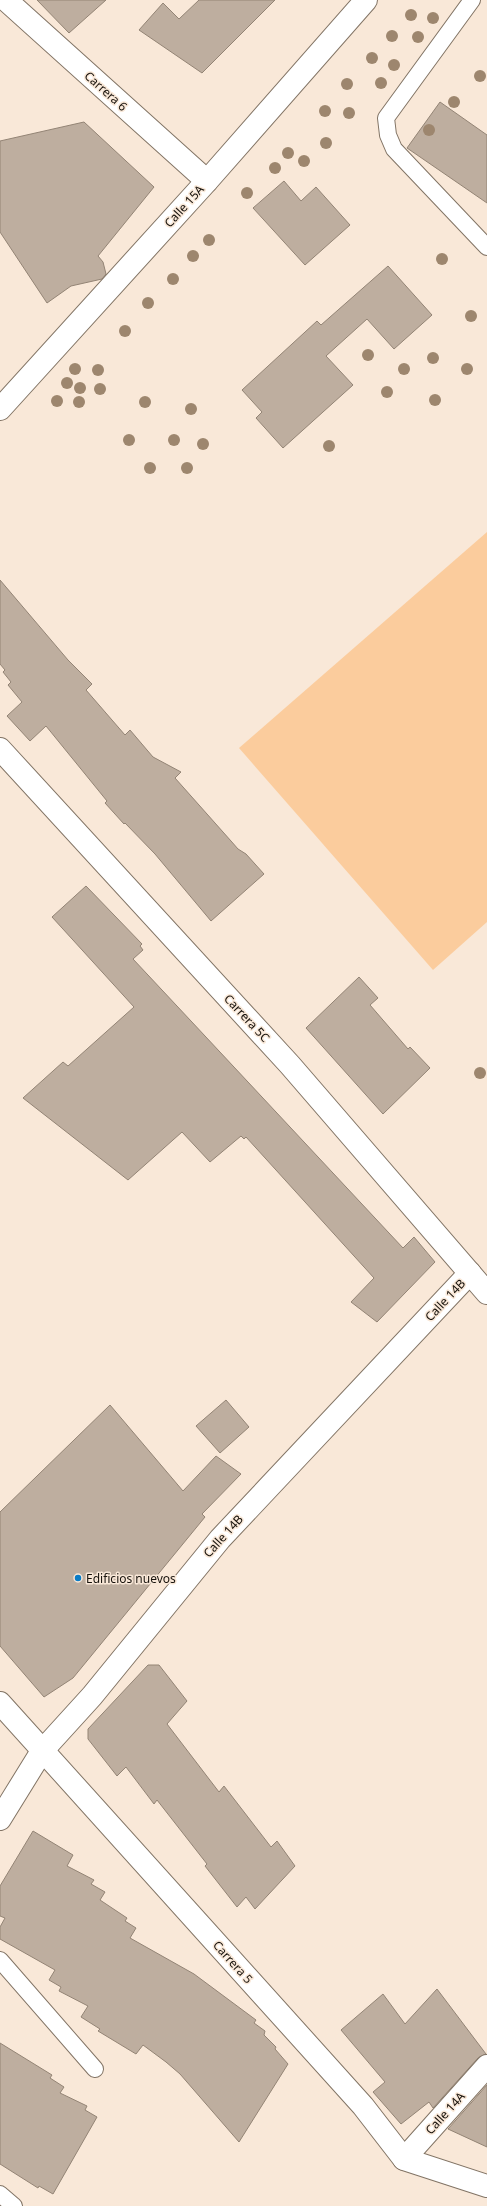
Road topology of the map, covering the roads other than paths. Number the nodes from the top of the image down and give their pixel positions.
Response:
1 (6, 0) edge
2 (366, 0) edge
3 (472, 0) edge
4 (207, 181) junction
5 (487, 246) edge
6 (0, 409) edge
7 (0, 749) edge
8 (470, 1273) junction
9 (487, 1293) edge
10 (0, 1703) edge
11 (42, 1751) junction
12 (0, 1819) edge
13 (0, 1960) edge
14 (487, 2066) edge
15 (95, 2069) dead end
16 (404, 2159) junction
17 (487, 2186) edge
18 (0, 2194) edge
19 (14, 2206) edge

1 - 4 street, Carrera 6
2 - 4 street, Calle 15A
3 - 5 lane
4 - 6 street, Calle 15A
7 - 8 street, Carrera 5C
8 - 9 street, Carrera 5C
8 - 11 street, Calle 14B
10 - 11 street, Carrera 5
11 - 12 street, Calle 14B
11 - 16 street, Carrera 5
13 - 15 lane
14 - 16 street, Calle 14A
16 - 17 street
18 - 19 lane

